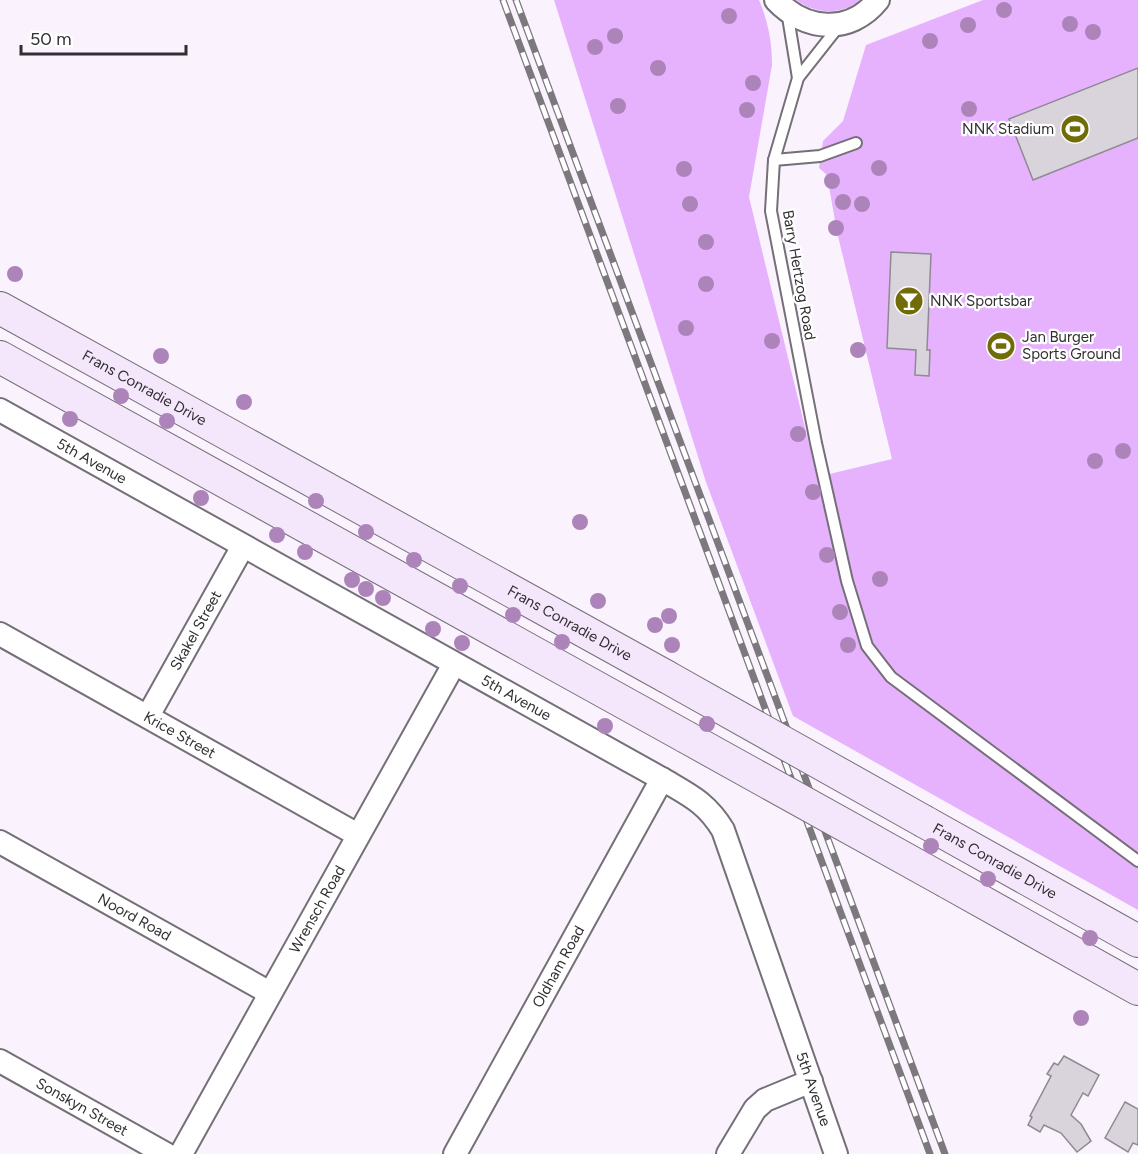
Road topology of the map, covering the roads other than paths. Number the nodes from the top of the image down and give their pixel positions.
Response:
1 (878, 0) edge
2 (781, 5) edge
3 (841, 24) junction
4 (798, 78) junction
5 (856, 143) dead end
6 (774, 160) junction
7 (0, 308) edge
8 (0, 357) edge
9 (0, 410) edge
10 (243, 546) junction
11 (0, 634) edge
12 (454, 664) junction
13 (148, 716) junction
14 (662, 779) junction
15 (358, 835) junction
16 (0, 842) edge
17 (1138, 861) edge
18 (1138, 941) edge
19 (1138, 989) edge
20 (270, 993) junction
21 (0, 1061) edge
22 (811, 1081) junction
23 (166, 1154) edge
24 (181, 1154) edge
25 (454, 1154) edge
26 (728, 1154) edge
27 (836, 1154) edge

1 - 3 street
2 - 3 street
2 - 4 lane, Barry Hertzog Road
3 - 4 lane, Barry Hertzog Road
4 - 6 lane, Barry Hertzog Road
5 - 6 lane
6 - 17 lane, Barry Hertzog Road
7 - 18 main road, Frans Conradie Drive, bridge
8 - 19 main road, bridge
9 - 10 street, 5th Avenue
10 - 12 street, 5th Avenue
10 - 13 street, Skakel Street
11 - 13 street, Krice Street
12 - 14 street, 5th Avenue
12 - 15 street, Wrensch Road
13 - 15 street, Krice Street
14 - 22 street, 5th Avenue
14 - 25 street, Oldham Road
15 - 20 street, Wrensch Road
16 - 20 street, Noord Road
20 - 24 street, Wrensch Road
21 - 23 street, Sonskyn Street
22 - 26 street
22 - 27 street, 5th Avenue

